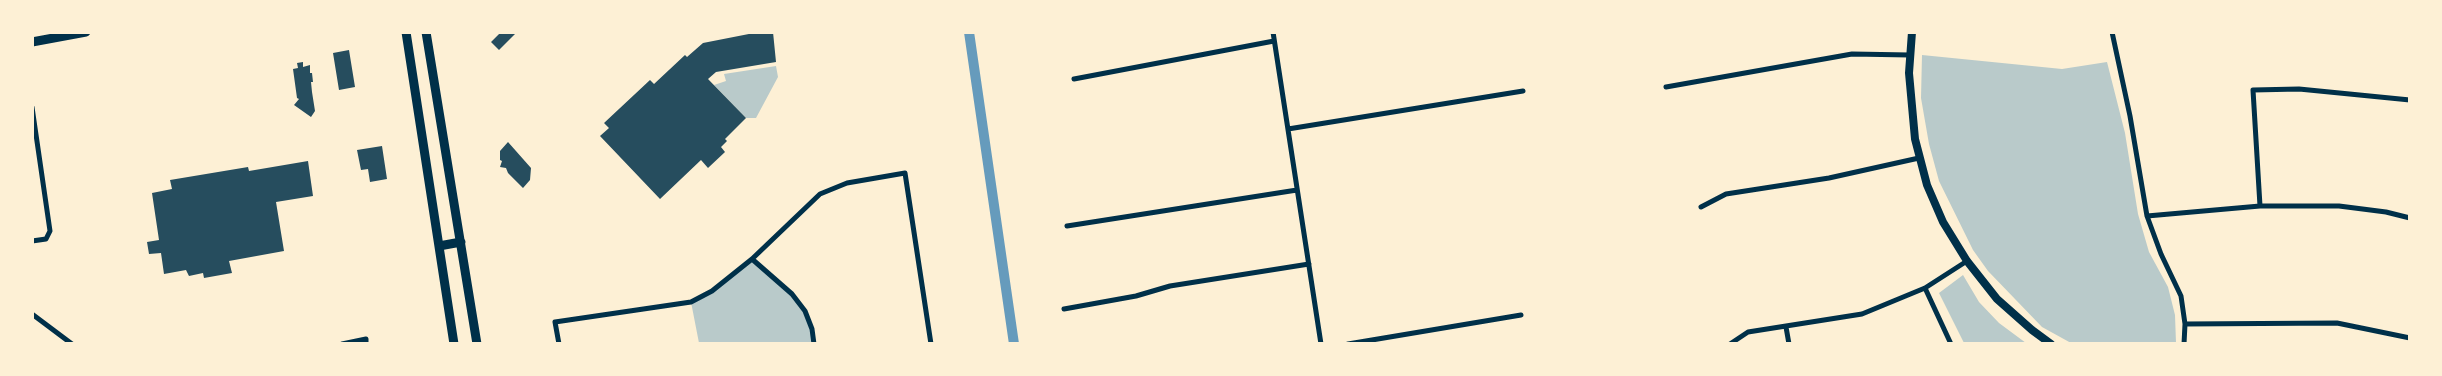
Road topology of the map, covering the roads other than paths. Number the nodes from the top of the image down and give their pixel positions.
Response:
1 (86, 32) edge
2 (406, 32) edge
3 (426, 32) edge
4 (1273, 32) edge
5 (1912, 32) edge
6 (2112, 32) edge
7 (1274, 41) junction
8 (32, 42) edge
9 (1910, 55) junction
10 (1074, 79) dead end
11 (1666, 87) dead end
12 (1523, 91) dead end
13 (2410, 100) edge
14 (32, 107) edge
15 (1288, 128) junction
16 (1919, 158) junction
17 (1297, 190) junction
18 (2260, 206) junction
19 (1701, 207) dead end
20 (2147, 216) junction
21 (2410, 218) edge
22 (1067, 226) dead end
23 (32, 241) edge
24 (461, 242) junction
25 (440, 246) junction
26 (752, 259) junction
27 (1967, 261) junction
28 (1309, 264) junction
29 (1925, 288) junction
30 (1064, 309) dead end
31 (32, 314) edge
32 (1521, 315) dead end
33 (2185, 324) junction
34 (1786, 327) junction
35 (2410, 338) edge
36 (366, 341) edge
37 (72, 344) edge
38 (342, 344) edge
39 (454, 344) edge
40 (477, 344) edge
41 (559, 344) edge
42 (814, 344) edge
43 (931, 344) edge
44 (1321, 344) edge
45 (1348, 344) edge
46 (1730, 344) edge
47 (1789, 344) edge
48 (1951, 344) edge
49 (2051, 344) edge
50 (2184, 344) edge

1 - 8 main road
2 - 25 main road
3 - 24 main road
4 - 7 street
5 - 9 street
6 - 20 street
7 - 10 street
7 - 15 street
9 - 11 street
9 - 16 street
12 - 15 street
13 - 18 street
14 - 23 street
15 - 17 street
16 - 19 street
16 - 27 street
17 - 22 street
17 - 28 street
18 - 20 street
18 - 21 street
20 - 33 street
24 - 25 main road
24 - 40 main road
25 - 39 main road
26 - 41 street
26 - 42 street
26 - 43 street
27 - 29 street
27 - 49 street
28 - 30 street
28 - 44 street
29 - 34 street
29 - 48 street
31 - 37 street
32 - 45 street
33 - 35 street
33 - 50 street
34 - 46 street
34 - 47 street
36 - 38 street

